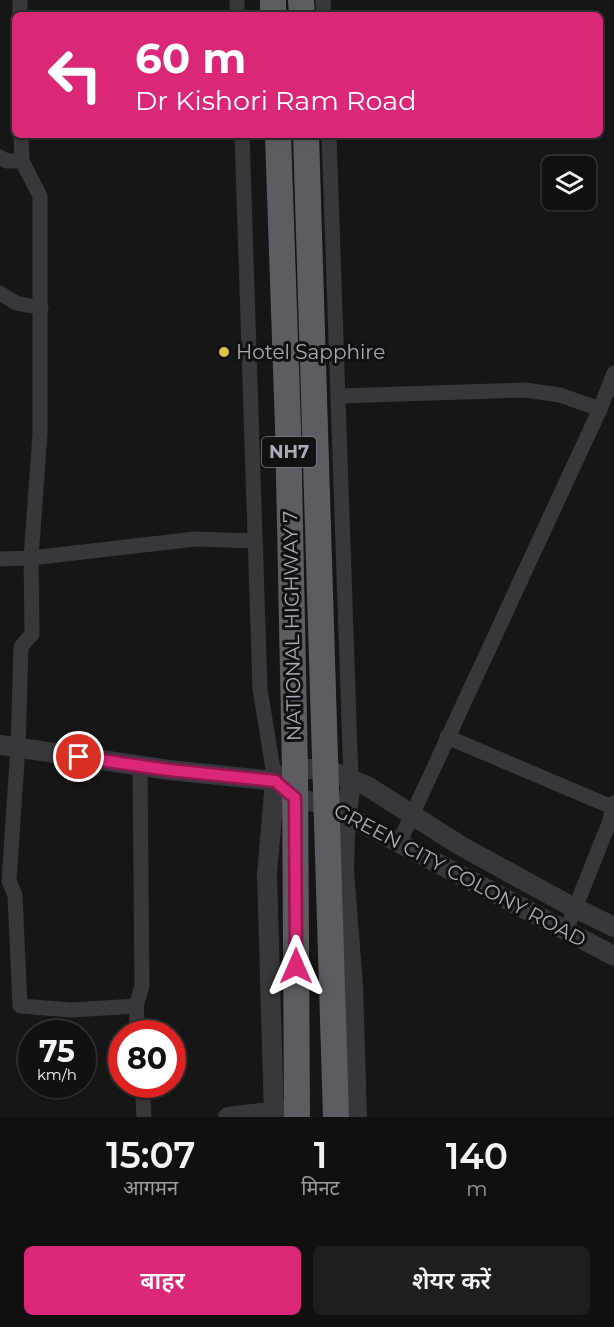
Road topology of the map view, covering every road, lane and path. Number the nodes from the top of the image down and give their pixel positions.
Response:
1 (21, 138) edge
2 (242, 138) edge
3 (278, 138) edge
4 (306, 138) edge
5 (329, 138) edge
6 (0, 158) edge
7 (22, 161) junction
8 (0, 293) edge
9 (41, 308) junction
10 (614, 373) edge
11 (339, 396) junction
12 (600, 409) junction
13 (254, 541) junction
14 (31, 558) junction
15 (0, 559) edge
16 (447, 737) junction
17 (9, 746) edge
18 (140, 766) junction
19 (326, 769) junction
20 (285, 775) junction
21 (351, 779) junction
22 (295, 798) junction
23 (613, 805) edge
24 (337, 810) junction
25 (412, 815) junction
26 (399, 843) junction
27 (4, 881) edge
28 (575, 908) junction
29 (614, 927) edge
30 (566, 931) junction
31 (614, 956) edge
32 (136, 1006) junction
33 (137, 1020) edge
34 (143, 1098) edge
35 (285, 1114) edge
36 (144, 1117) edge
37 (228, 1117) edge
38 (336, 1117) edge
39 (357, 1117) edge

1 - 7 street
2 - 13 street
3 - 20 highway, NATIONAL HIGHWAY 7 / NH7
4 - 19 highway, NH7
5 - 11 street
6 - 7 street
7 - 9 street
8 - 9 street
9 - 14 street
10 - 12 street
11 - 12 street
11 - 21 street
12 - 16 street
13 - 14 street
13 - 20 street
14 - 15 street
14 - 17 street
16 - 23 street
16 - 25 street
17 - 18 street
17 - 27 street
18 - 20 street
18 - 32 street
19 - 20 street
19 - 21 street
19 - 24 highway, NH7
20 - 22 highway, NATIONAL HIGHWAY 7 / NH7
20 - 35 street
21 - 24 street
21 - 25 street
22 - 24 street, GREEN CITY COLONY ROAD
22 - 35 highway, NATIONAL HIGHWAY 7 / NH7
23 - 28 street
24 - 26 street, GREEN CITY COLONY ROAD
24 - 38 highway, NH7
24 - 39 street
25 - 26 street
25 - 28 street
26 - 30 street, GREEN CITY COLONY ROAD
27 - 32 street
28 - 29 street
28 - 30 street
30 - 31 street, GREEN CITY COLONY ROAD
32 - 33 street
34 - 36 street
35 - 37 street

